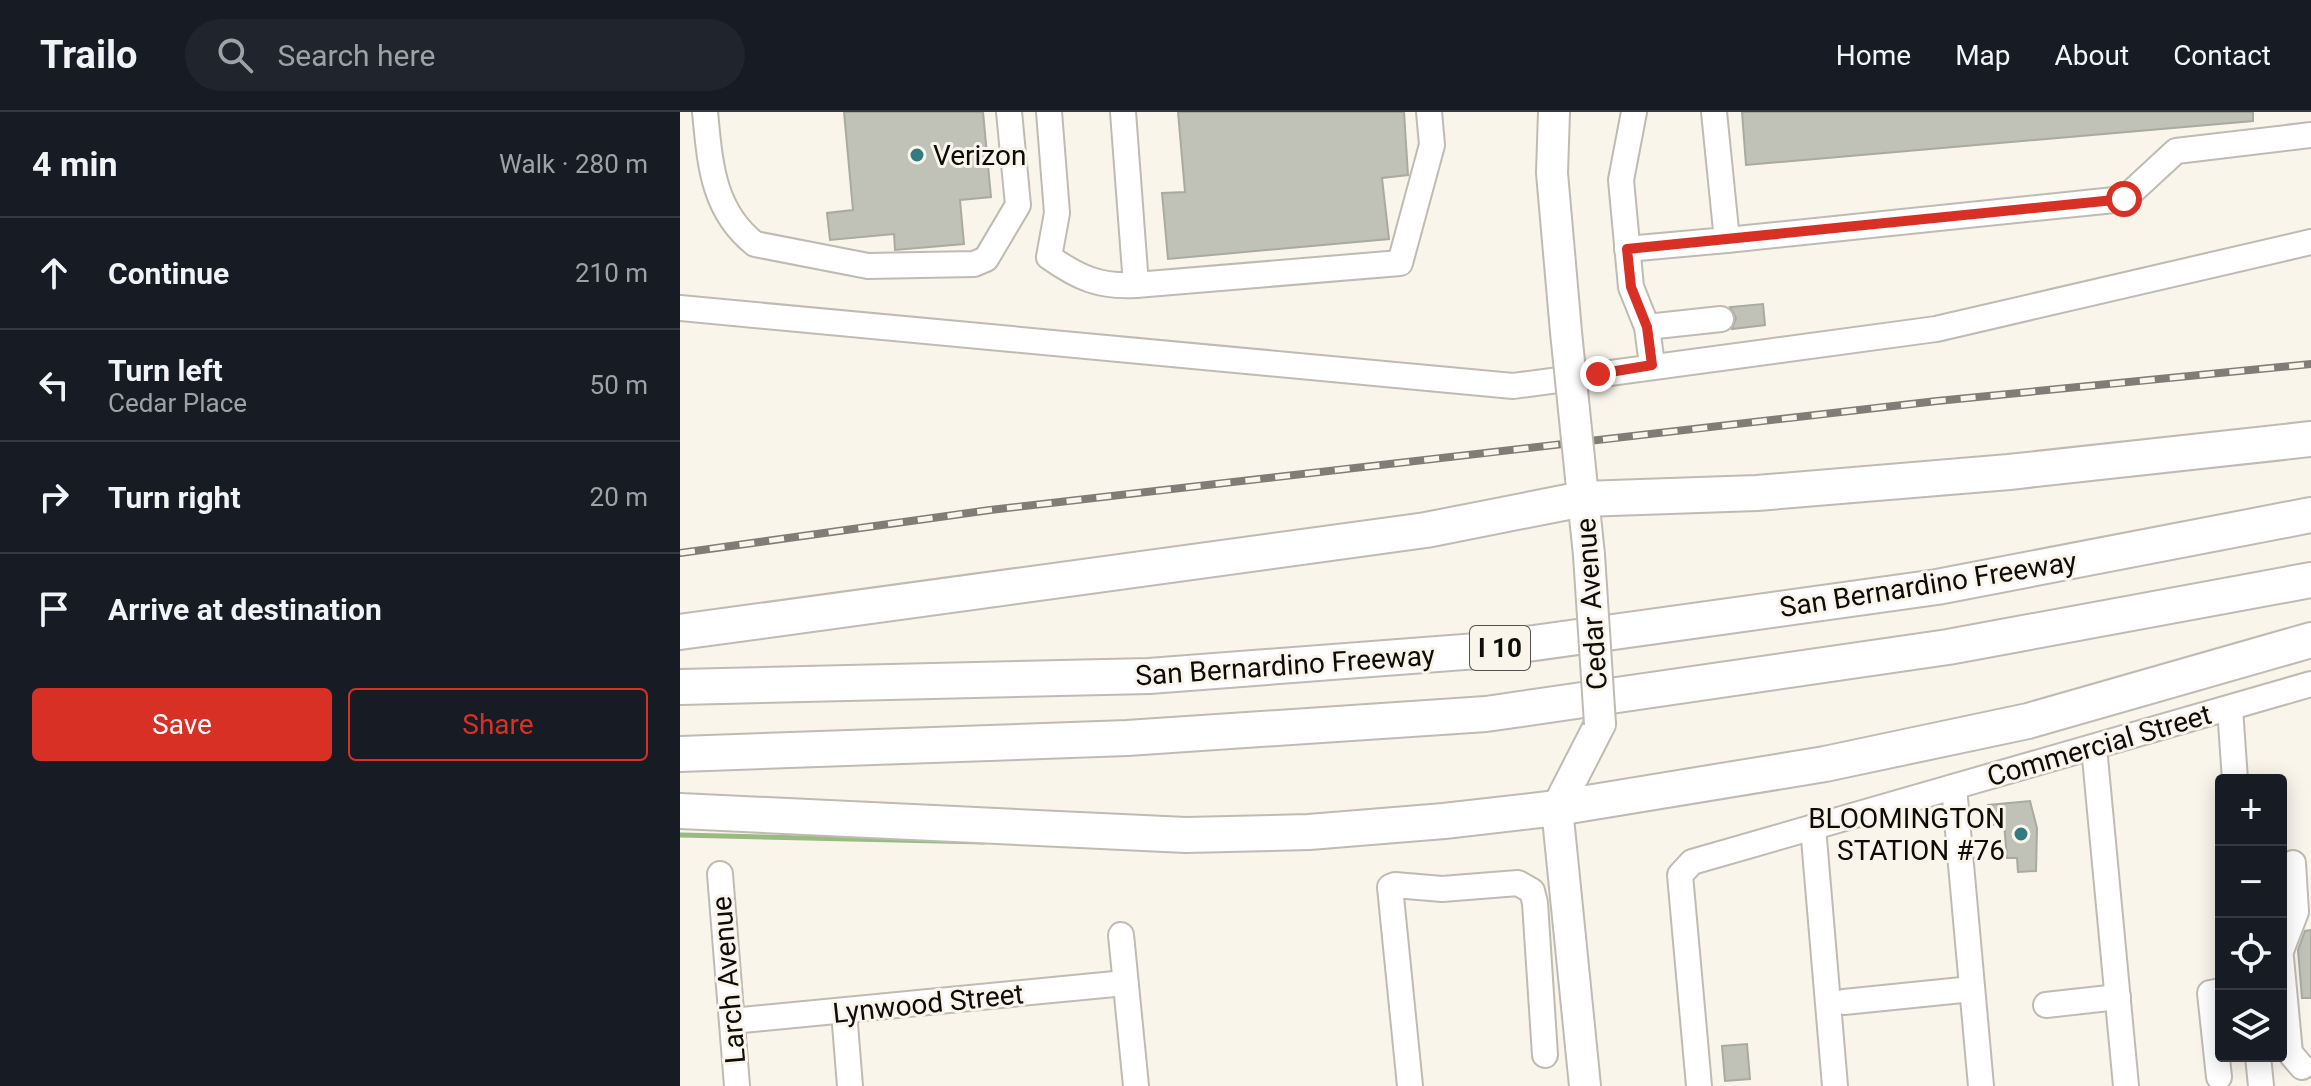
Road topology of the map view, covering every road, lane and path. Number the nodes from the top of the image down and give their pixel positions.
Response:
1 (705, 112) edge
2 (1009, 112) edge
3 (1049, 112) edge
4 (1123, 112) edge
5 (1429, 112) edge
6 (1554, 112) edge
7 (1634, 112) edge
8 (1714, 112) edge
9 (2311, 135) edge
10 (1727, 240) junction
11 (2311, 242) edge
12 (1627, 249) junction
13 (1136, 285) junction
14 (680, 308) edge
15 (1721, 319) dead end
16 (1647, 327) junction
17 (1652, 365) junction
18 (2311, 439) edge
19 (1582, 489) junction
20 (2311, 515) edge
21 (2311, 580) edge
22 (680, 632) edge
23 (2311, 640) edge
24 (2311, 684) edge
25 (680, 687) edge
26 (2230, 708) junction
27 (2094, 747) junction
28 (680, 754) edge
29 (2235, 774) edge
30 (1954, 787) junction
31 (1557, 808) junction
32 (680, 811) edge
33 (1813, 827) junction
34 (2293, 863) dead end
35 (720, 874) dead end
36 (1121, 935) dead end
37 (2287, 935) edge
38 (1125, 983) junction
39 (1972, 989) junction
40 (2284, 990) edge
41 (2215, 992) edge
42 (2118, 997) junction
43 (1844, 1002) dead end
44 (2046, 1005) dead end
45 (844, 1012) junction
46 (732, 1021) junction
47 (2215, 1040) edge
48 (1545, 1055) dead end
49 (2217, 1062) edge
50 (2259, 1062) edge
51 (2305, 1073) edge
52 (2219, 1077) dead end
53 (737, 1086) edge
54 (850, 1086) edge
55 (1136, 1086) edge
56 (1410, 1086) edge
57 (1585, 1086) edge
58 (1699, 1086) edge
59 (1835, 1086) edge
60 (1981, 1086) edge
61 (2126, 1086) edge
62 (2261, 1086) edge

1 - 2 street
3 - 13 street
4 - 13 street
5 - 13 street
6 - 19 main road, Cedar Avenue, bridge
7 - 12 street
8 - 10 street
9 - 10 street
10 - 12 street
11 - 17 street
12 - 16 street
14 - 17 street
15 - 16 street
16 - 17 street
18 - 19 highway
19 - 22 highway
19 - 31 main road, Cedar Avenue, bridge
20 - 25 highway, San Bernardino Freeway / I 10
21 - 28 highway, I 10
23 - 31 highway
24 - 26 street, Commercial Street
26 - 27 street, Commercial Street
26 - 29 street
27 - 30 street, Commercial Street
27 - 42 street
30 - 33 street, Commercial Street
30 - 39 street
31 - 32 highway
31 - 57 main road
33 - 58 street, Commercial Street
33 - 59 street
34 - 37 street
35 - 46 street, Larch Avenue
36 - 38 street
38 - 45 street, Lynwood Street
38 - 55 street
39 - 43 street
39 - 60 street
40 - 51 street
41 - 47 street
42 - 44 street
42 - 61 street
45 - 46 street, Lynwood Street
45 - 54 street
46 - 53 street, Larch Avenue
48 - 56 street
49 - 52 street
50 - 62 street

